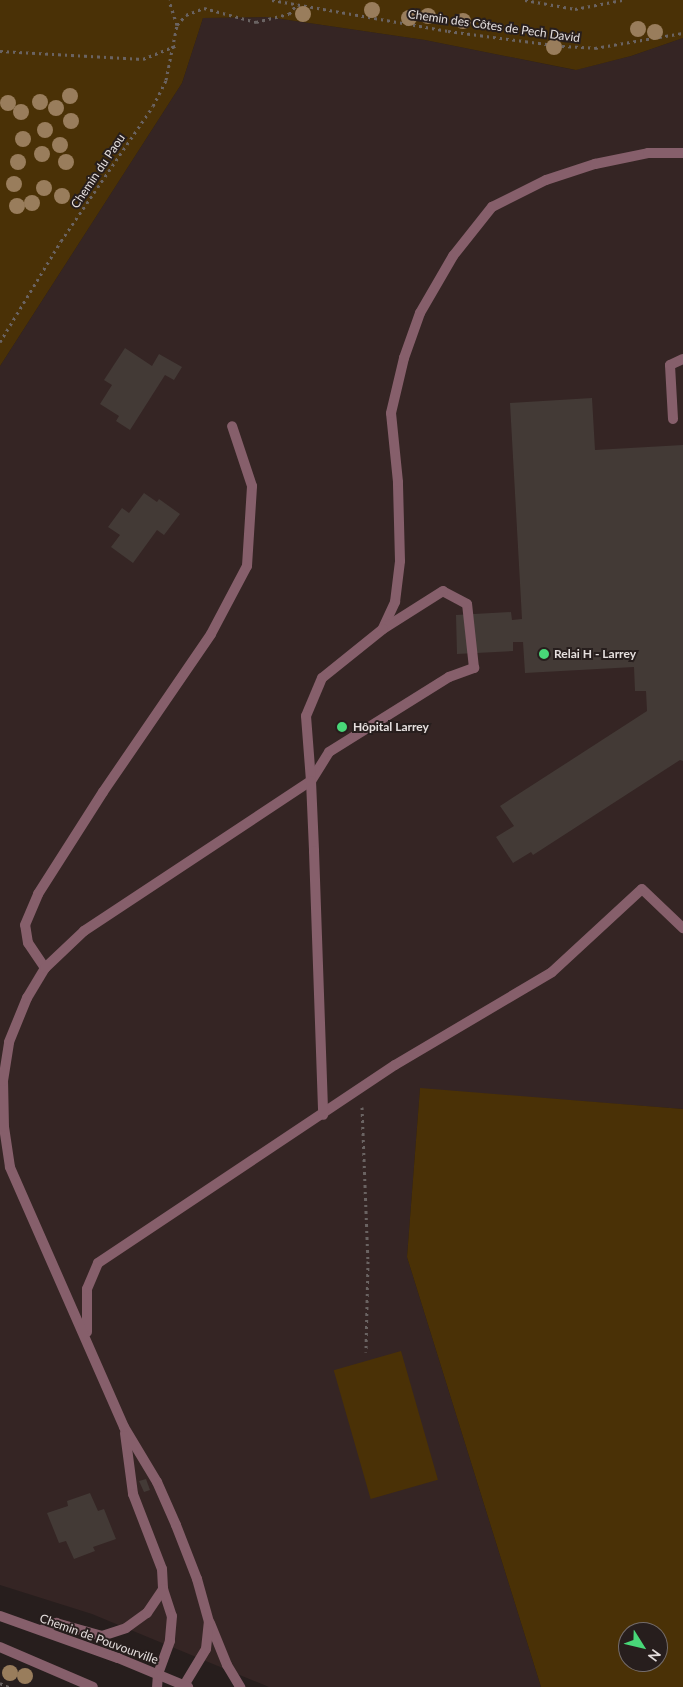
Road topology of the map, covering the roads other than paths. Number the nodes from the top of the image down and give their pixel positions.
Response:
1 (683, 153) edge
2 (683, 359) edge
3 (673, 419) dead end
4 (232, 426) dead end
5 (382, 629) junction
6 (311, 781) junction
7 (683, 928) edge
8 (45, 968) junction
9 (323, 1115) junction
10 (86, 1336) junction
11 (124, 1427) junction
12 (163, 1589) junction
13 (0, 1616) edge
14 (209, 1622) junction
15 (41, 1630) junction
16 (0, 1647) edge
17 (158, 1674) junction
18 (185, 1686) edge
19 (93, 1687) edge
20 (157, 1687) edge
21 (240, 1687) edge

1 - 5 street
2 - 3 street
4 - 8 street
5 - 6 street
5 - 6 street
6 - 8 street
6 - 9 street
7 - 9 street
8 - 10 street
9 - 10 street
10 - 11 street
11 - 12 street
11 - 14 street
12 - 15 street
12 - 17 street
13 - 15 street, Chemin de Pouvourville
14 - 18 street
14 - 21 street
15 - 17 street, Chemin de Pouvourville
16 - 19 street
17 - 18 street, Chemin de Pouvourville
17 - 20 street

